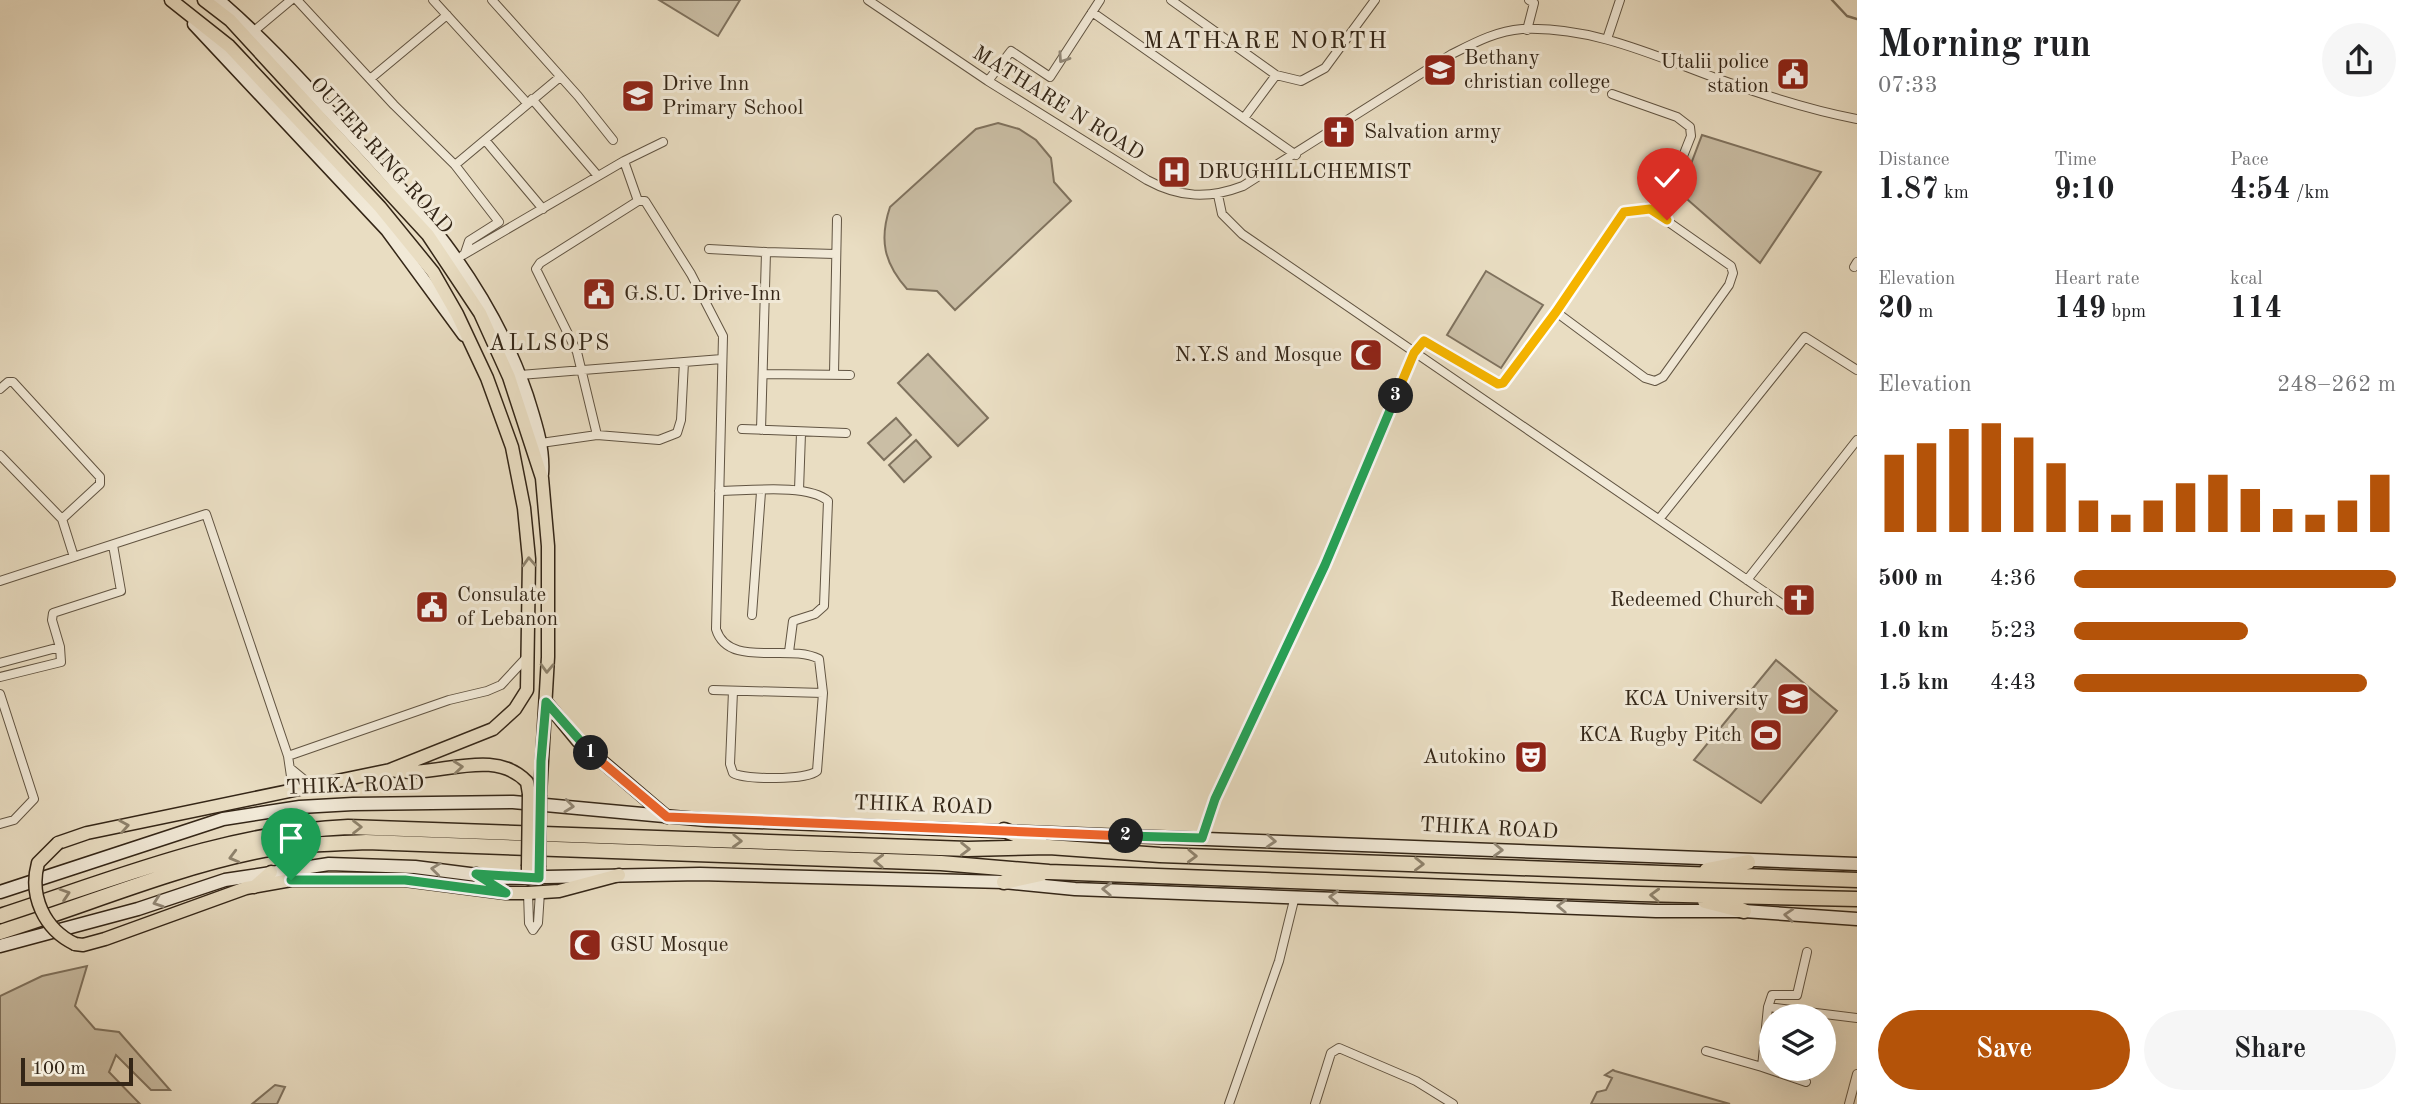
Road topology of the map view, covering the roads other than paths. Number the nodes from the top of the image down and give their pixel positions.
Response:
1 (172, 0) edge
2 (204, 0) edge
3 (218, 0) edge
4 (291, 0) edge
5 (297, 0) edge
6 (433, 0) edge
7 (492, 0) edge
8 (868, 0) edge
9 (1100, 0) edge
10 (1171, 0) edge
11 (1376, 0) edge
12 (1530, 0) edge
13 (1620, 0) edge
14 (1092, 12) junction
15 (447, 15) junction
16 (1527, 30) junction
17 (254, 31) junction
18 (1607, 39) junction
19 (1276, 75) junction
20 (560, 77) junction
21 (370, 79) junction
22 (988, 81) junction
23 (1612, 94) dead end
24 (529, 101) junction
25 (1244, 118) junction
26 (1857, 119) edge
27 (485, 140) junction
28 (613, 141) dead end
29 (663, 142) dead end
30 (1296, 155) junction
31 (624, 161) junction
32 (455, 165) junction
33 (598, 176) junction
34 (1218, 195) junction
35 (638, 201) junction
36 (542, 209) junction
37 (1650, 209) junction
38 (837, 219) dead end
39 (709, 249) dead end
40 (766, 251) junction
41 (835, 254) junction
42 (461, 256) junction
43 (1556, 312) junction
44 (1414, 353) junction
45 (722, 359) junction
46 (684, 362) junction
47 (582, 369) junction
48 (1857, 370) edge
49 (764, 374) junction
50 (834, 374) junction
51 (520, 375) junction
52 (850, 375) dead end
53 (0, 389) edge
54 (742, 429) dead end
55 (761, 430) junction
56 (801, 433) junction
57 (846, 433) dead end
58 (597, 435) junction
59 (1857, 440) edge
60 (541, 443) junction
61 (0, 455) edge
62 (542, 478) junction
63 (719, 491) junction
64 (799, 491) junction
65 (761, 492) junction
66 (1660, 518) junction
67 (62, 519) junction
68 (113, 545) junction
69 (74, 557) junction
70 (1747, 580) junction
71 (0, 582) edge
72 (1791, 610) dead end
73 (752, 615) dead end
74 (60, 647) junction
75 (789, 652) junction
76 (529, 654) junction
77 (0, 663) edge
78 (0, 677) edge
79 (713, 690) dead end
80 (733, 691) junction
81 (823, 693) junction
82 (0, 694) edge
83 (546, 702) junction
84 (288, 756) junction
85 (290, 768) junction
86 (390, 770) junction
87 (312, 786) junction
88 (293, 790) junction
89 (532, 790) junction
90 (221, 813) junction
91 (667, 817) junction
92 (0, 824) edge
93 (1003, 830) junction
94 (1202, 838) junction
95 (1049, 847) junction
96 (1748, 862) junction
97 (1857, 864) edge
98 (271, 872) junction
99 (534, 872) junction
100 (1049, 872) junction
101 (476, 874) junction
102 (619, 875) junction
103 (1688, 875) junction
104 (1857, 880) edge
105 (1004, 883) junction
106 (254, 887) junction
107 (0, 892) edge
108 (506, 893) junction
109 (1681, 895) junction
110 (1295, 896) junction
111 (1857, 899) edge
112 (1744, 911) junction
113 (0, 916) edge
114 (1857, 919) edge
115 (0, 932) edge
116 (0, 946) edge
117 (1807, 952) dead end
118 (1769, 1004) edge
119 (1836, 1015) edge
120 (1857, 1018) edge
121 (1706, 1051) dead end
122 (1759, 1066) edge
123 (1857, 1074) edge
124 (1803, 1081) edge
125 (1806, 1082) dead end
126 (1229, 1104) edge
127 (1315, 1104) edge
128 (1453, 1104) edge
129 (1849, 1104) edge

76 -> 1 main road, OUTER RING ROAD
2 - 62 main road, OUTER RING ROAD
3 - 17 main road, OUTER RING ROAD
4 - 17 street
5 - 21 street
6 - 15 street
7 - 20 street
8 - 22 street, MATHARE N ROAD
9 - 14 street
10 - 19 street
11 - 19 street
12 - 16 street
13 - 18 street
14 -> 22 street
14 - 25 street
15 - 21 street
15 - 24 street
16 - 18 street, MATHARE N ROAD
16 - 30 street, MATHARE N ROAD
17 - 42 main road, OUTER RING ROAD
18 - 26 street, MATHARE N ROAD
19 - 25 street
20 - 24 street
20 - 28 street
21 - 32 street
22 - 34 street, MATHARE N ROAD
23 - 37 street
24 - 27 street
24 - 33 street
25 - 30 street
27 - 32 street
27 - 36 street
29 - 31 street
30 - 34 street, MATHARE N ROAD
31 - 33 street
31 - 35 street
32 - 42 street
33 - 36 street
34 - 44 street
35 - 45 street
35 - 47 street
36 - 42 street
37 - 43 street
37 - 43 street
38 - 41 street
39 - 40 street
40 - 41 street
40 - 49 street
41 - 50 street
42 - 51 main road, OUTER RING ROAD
43 - 44 street
44 - 66 street
44 - 94 street
45 - 46 street
45 - 63 street
46 - 47 street
46 - 58 street
47 - 51 street
47 - 58 street
48 - 66 street
49 - 50 street
49 - 55 street
50 - 52 street
51 - 60 main road, OUTER RING ROAD
53 - 67 street
54 - 55 street
55 - 56 street
56 - 57 street
56 - 64 street
58 - 60 street
59 - 70 street
60 - 62 main road, OUTER RING ROAD
61 - 67 street
62 -> 83 main road, OUTER RING ROAD
63 - 65 street
63 - 75 street
64 - 65 street
64 - 75 street
65 - 73 street
66 - 70 street
67 - 69 street
68 - 69 street
68 - 74 street
68 - 84 street
69 - 71 street
70 - 72 street
74 - 77 street
74 - 78 street
75 - 81 street
76 - 84 street
76 - 86 main road, OUTER RING ROAD
79 - 80 street
80 - 81 street
80 - 81 street
82 - 92 street
83 - 89 main road, OUTER RING ROAD
83 - 91 main road
84 - 85 street
85 - 87 street
85 - 88 street
86 - 87 main road
86 -> 89 main road
87 - 88 main road
88 - 90 main road
89 - 99 main road, OUTER RING ROAD, bridge
90 -> 91 main road, THIKA ROAD
106 -> 90 main road, bridge
90 - 107 main road, THIKA ROAD
91 - 93 main road, THIKA ROAD
93 - 94 main road, THIKA ROAD
93 - 95 highway
94 -> 96 main road, THIKA ROAD
95 -> 103 highway, THIKA ROAD
113 -> 95 highway, THIKA ROAD
96 - 97 main road, THIKA ROAD
96 - 103 highway
101 -> 98 main road
98 - 106 main road
98 -> 116 main road
99 - 101 main road
99 - 102 main road
100 - 105 highway
109 -> 100 highway
100 -> 115 highway
101 - 108 main road
102 - 105 main road
102 - 108 main road
103 - 104 highway, THIKA ROAD
110 -> 105 main road
106 - 108 main road
109 - 111 highway
109 - 112 highway
112 -> 110 main road
110 - 126 street
114 -> 112 main road
117 - 118 street
119 - 120 street
121 - 122 street
123 - 129 street
124 - 125 street
127 - 128 street

